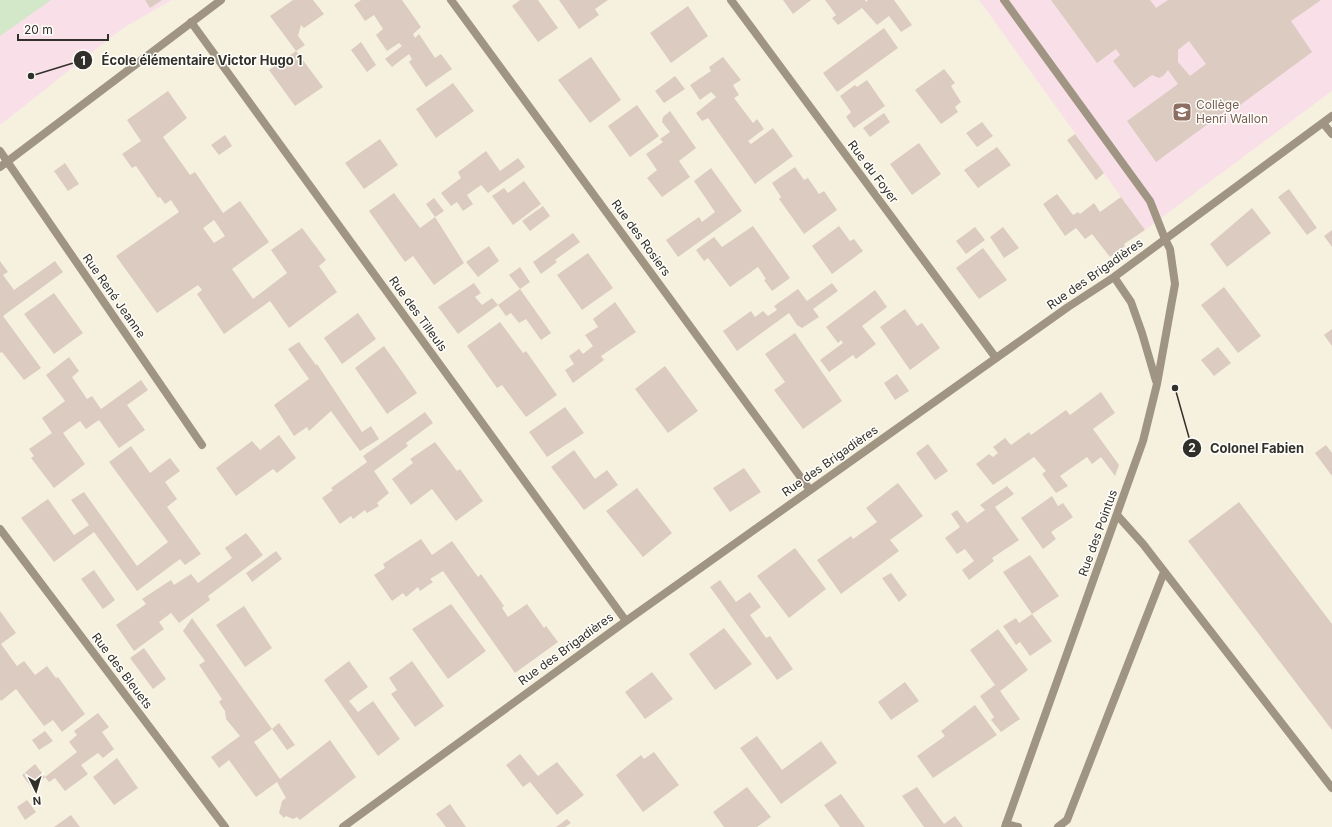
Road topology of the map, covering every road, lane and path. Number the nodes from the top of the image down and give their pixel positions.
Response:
1 (221, 0) edge
2 (452, 0) edge
3 (731, 0) edge
4 (1004, 0) edge
5 (191, 22) junction
6 (1332, 116) edge
7 (1323, 123) junction
8 (1332, 134) edge
9 (0, 151) edge
10 (7, 162) junction
11 (0, 167) edge
12 (1165, 239) junction
13 (1114, 277) junction
14 (996, 358) junction
15 (1157, 384) junction
16 (202, 445) dead end
17 (810, 490) junction
18 (1117, 515) junction
19 (0, 529) edge
20 (1164, 572) junction
21 (626, 620) junction
22 (1332, 788) edge
23 (1006, 825) edge
24 (225, 827) edge
25 (343, 827) edge
26 (1018, 827) edge
27 (1058, 827) edge

1 - 5 street
2 - 17 street, Rue des Rosiers
3 - 14 street, Rue du Foyer
4 - 12 street, Rue des Pointus
5 - 10 street
5 - 21 street, Rue des Tilleuls
6 - 7 street, Rue des Brigadières
7 - 8 street
7 - 12 street, Rue des Brigadières
9 - 10 street, Rue René Jeanne
10 - 11 street
10 - 16 street, Rue René Jeanne
12 - 13 street, Rue des Brigadières
12 - 15 street, Rue des Pointus
13 - 14 street, Rue des Brigadières
13 - 15 street
14 - 17 street, Rue des Brigadières
15 - 18 street, Rue des Pointus
17 - 21 street, Rue des Brigadières
18 - 20 street
18 - 23 street, Rue des Pointus
19 - 24 street, Rue des Bleuets
20 - 22 street
20 - 27 street
21 - 25 street, Rue des Brigadières
23 - 26 street

